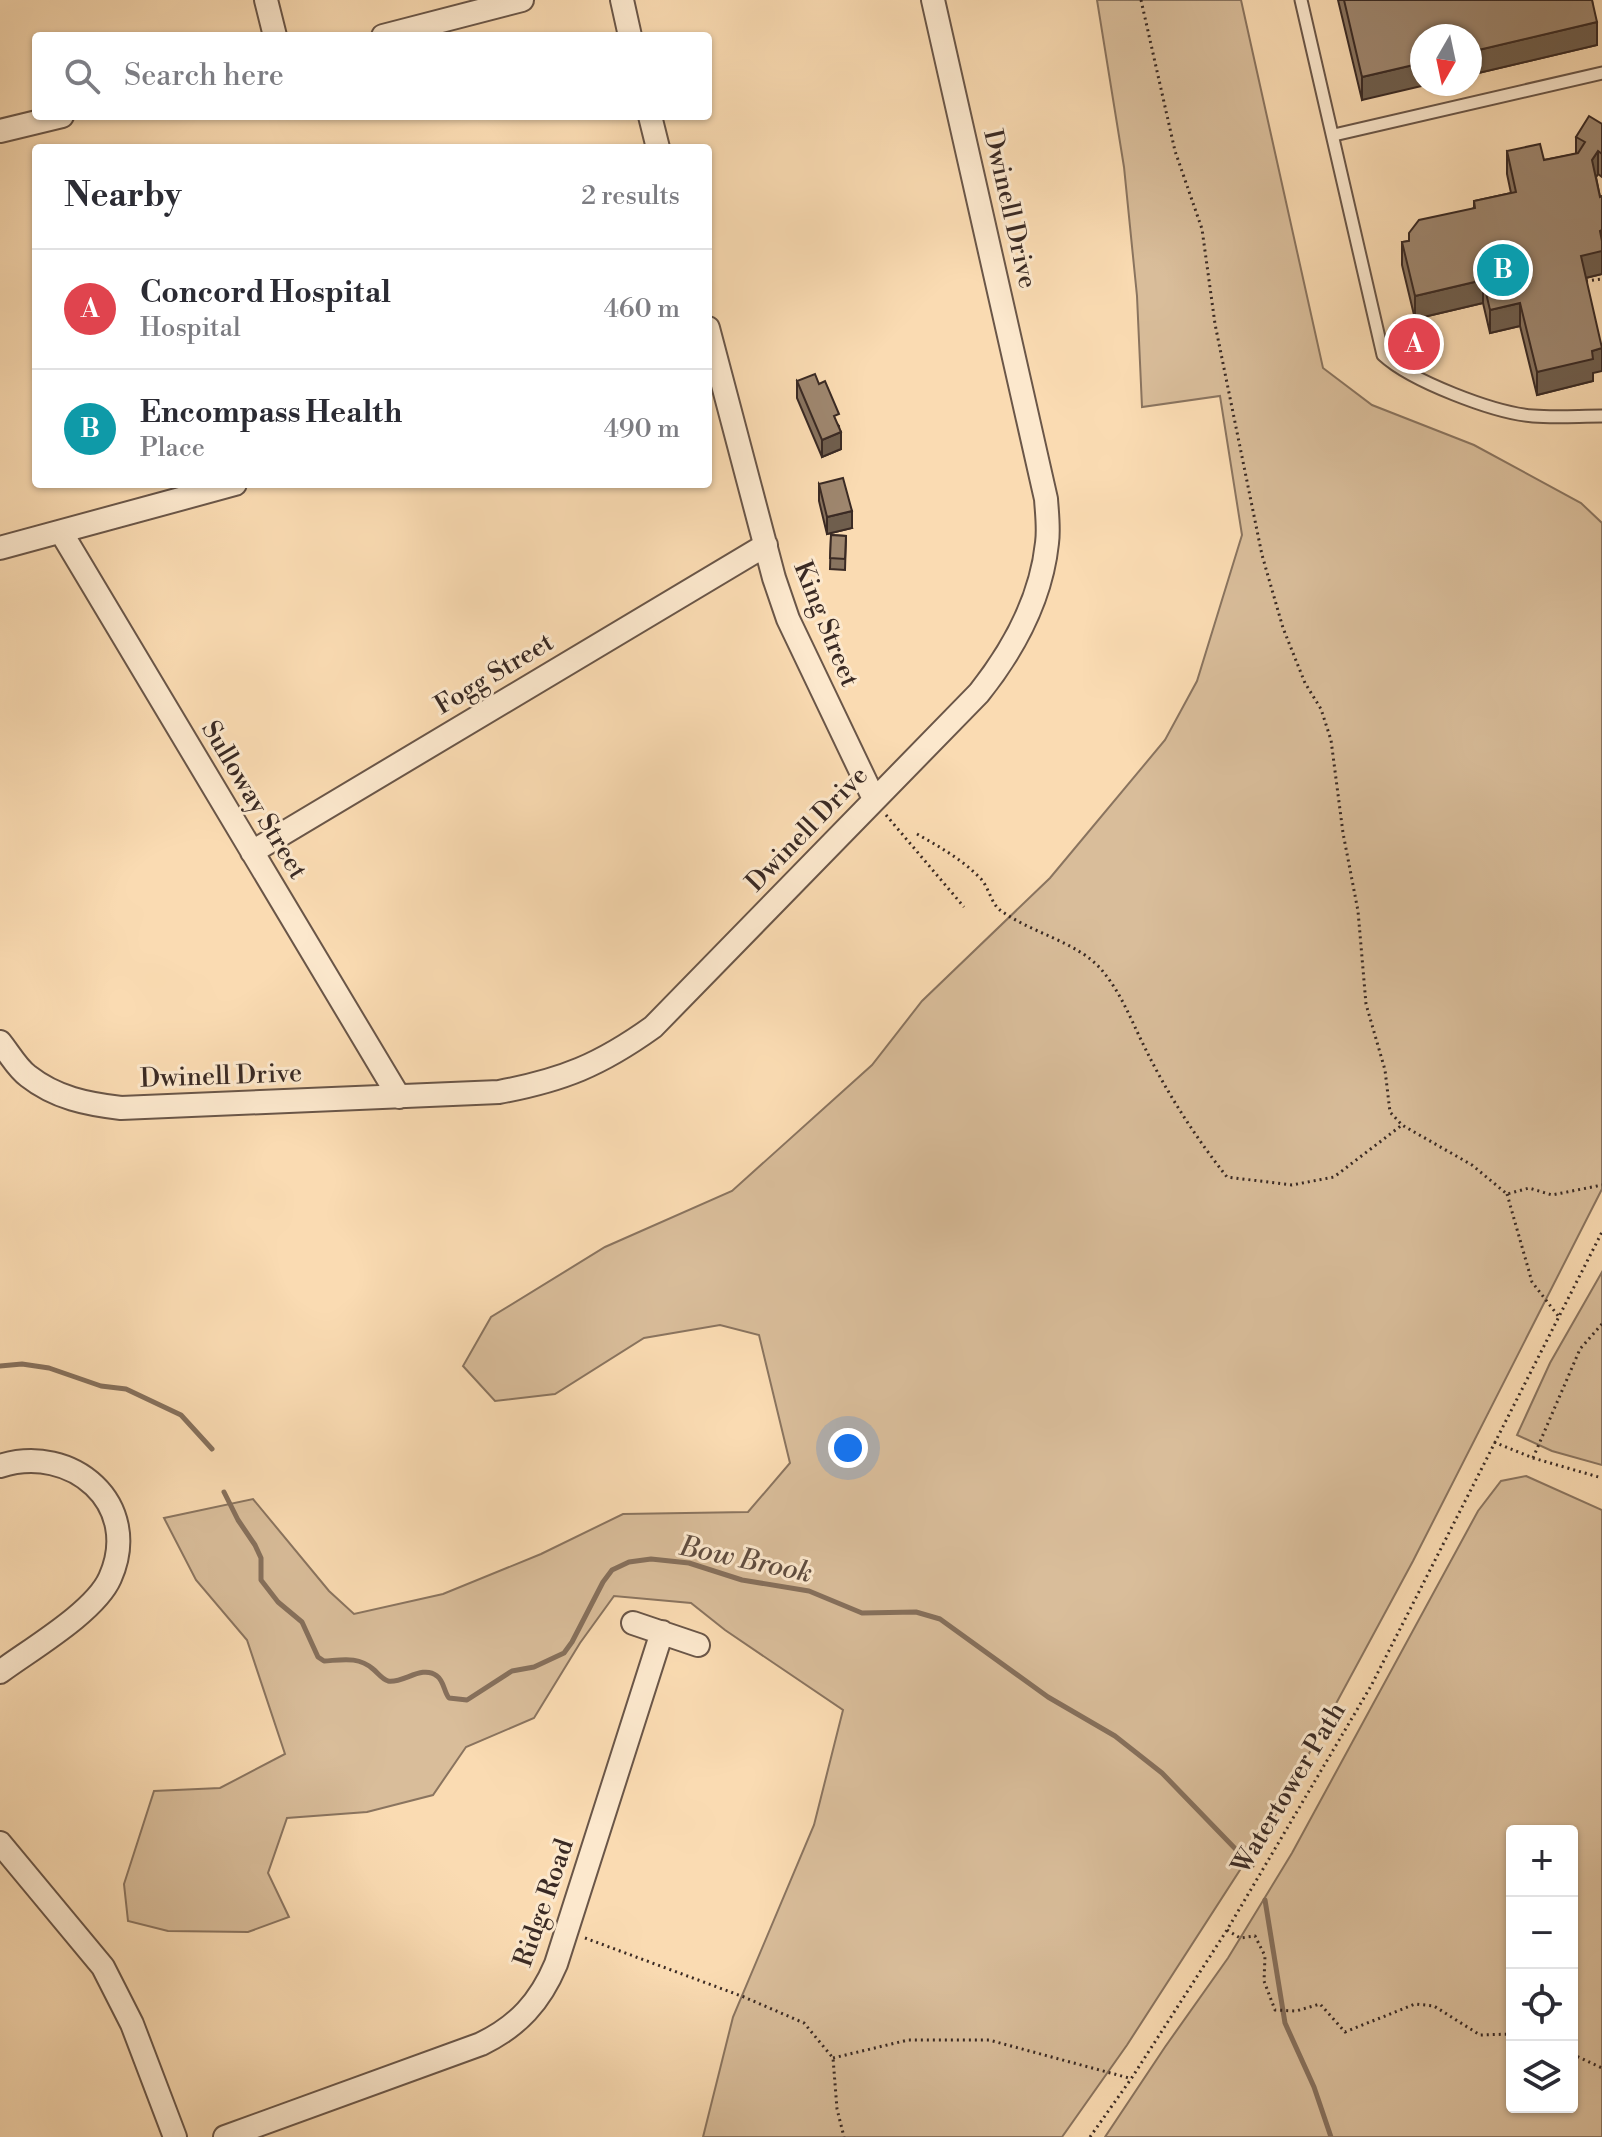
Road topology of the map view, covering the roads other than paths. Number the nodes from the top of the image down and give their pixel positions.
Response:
1 (266, 0) edge
2 (522, 0) edge
3 (622, 0) edge
4 (933, 0) edge
5 (1301, 0) edge
6 (274, 32) edge
7 (398, 32) edge
8 (629, 32) edge
9 (1602, 73) edge
10 (45, 120) edge
11 (651, 120) edge
12 (0, 131) edge
13 (1334, 135) junction
14 (657, 144) edge
15 (712, 343) edge
16 (1602, 416) edge
17 (220, 488) edge
18 (61, 532) junction
19 (766, 545) junction
20 (0, 548) edge
21 (874, 799) junction
22 (252, 852) junction
23 (0, 1042) edge
24 (399, 1097) junction
25 (0, 1466) edge
26 (633, 1623) dead end
27 (662, 1632) junction
28 (698, 1645) dead end
29 (0, 1672) edge
30 (0, 1843) edge
31 (175, 2137) edge
32 (225, 2137) edge

1 - 6 street
2 - 7 street
3 - 8 street
4 - 21 street, Dwinell Drive
5 - 13 lane
9 - 13 lane
10 - 12 street
11 - 14 street
13 - 16 lane
15 - 19 street, King Street
17 - 18 street
18 - 20 street
18 - 22 street, Sulloway Street
19 - 21 street, King Street
19 - 22 street, Fogg Street
21 - 24 street, Dwinell Drive
22 - 24 street, Sulloway Street
23 - 24 street, Dwinell Drive
25 - 29 street
26 - 27 street
27 - 28 street
27 - 32 street, Ridge Road
30 - 31 street

